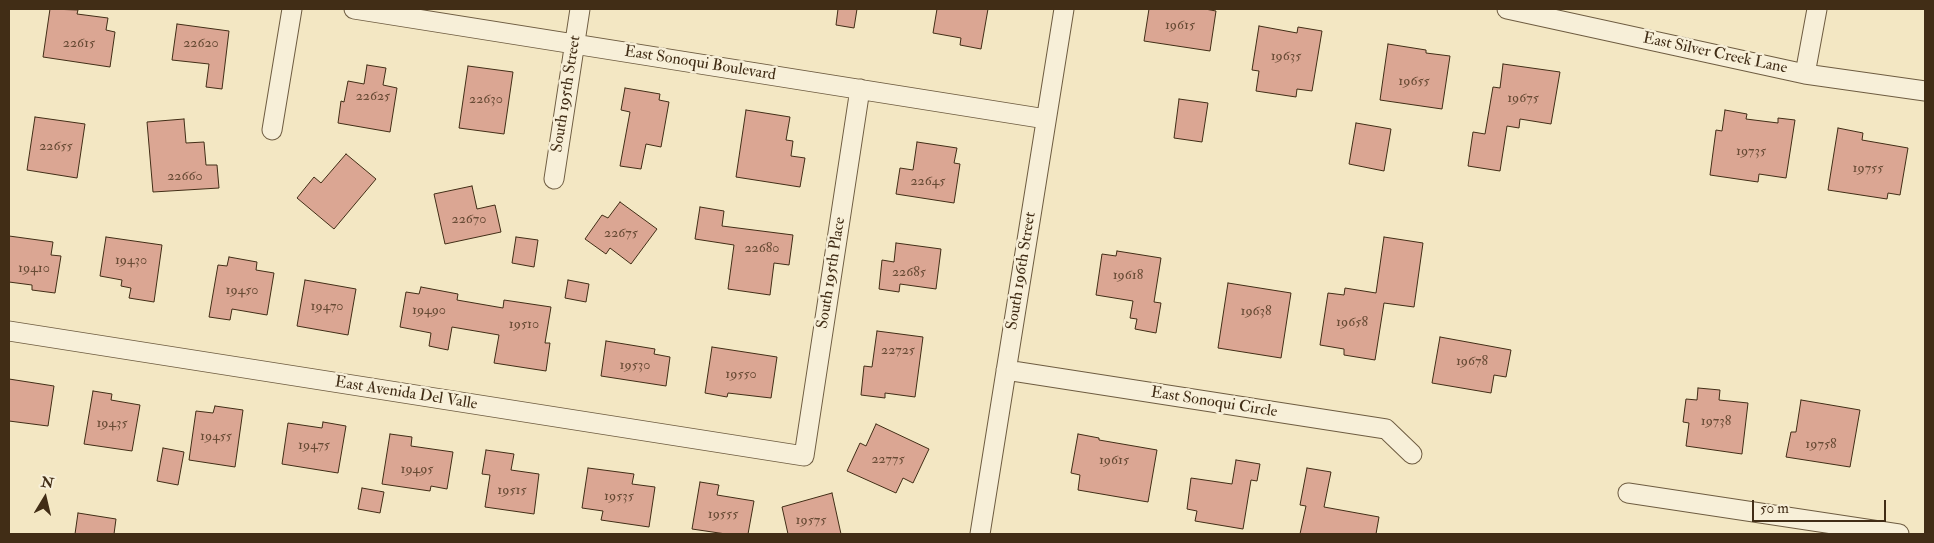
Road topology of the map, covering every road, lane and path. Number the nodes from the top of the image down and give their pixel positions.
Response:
1 (292, 9) edge
2 (354, 9) edge
3 (580, 9) edge
4 (1064, 9) edge
5 (1507, 9) edge
6 (1817, 9) edge
7 (574, 44) junction
8 (1805, 74) junction
9 (860, 89) junction
10 (1925, 91) edge
11 (1046, 119) junction
12 (272, 130) dead end
13 (554, 179) dead end
14 (9, 332) edge
15 (1006, 370) junction
16 (1412, 454) dead end
17 (804, 456) joint
18 (1628, 493) dead end
19 (980, 534) edge
20 (1899, 534) edge

1 - 12 street
2 - 7 street, East Sonoqui Boulevard
3 - 7 street, South 195th Street
4 - 11 street, South 196th Street
5 - 8 street, East Silver Creek Lane
6 - 8 street
7 - 9 street, East Sonoqui Boulevard
7 - 13 street, South 195th Street
8 - 10 street, East Silver Creek Lane
9 - 11 street, East Sonoqui Boulevard
9 - 17 street, South 195th Place
11 - 15 street, South 196th Street
14 - 17 street, East Avenida Del Valle
15 - 16 street, East Sonoqui Circle
15 - 19 street, South 196th Street
18 - 20 street

